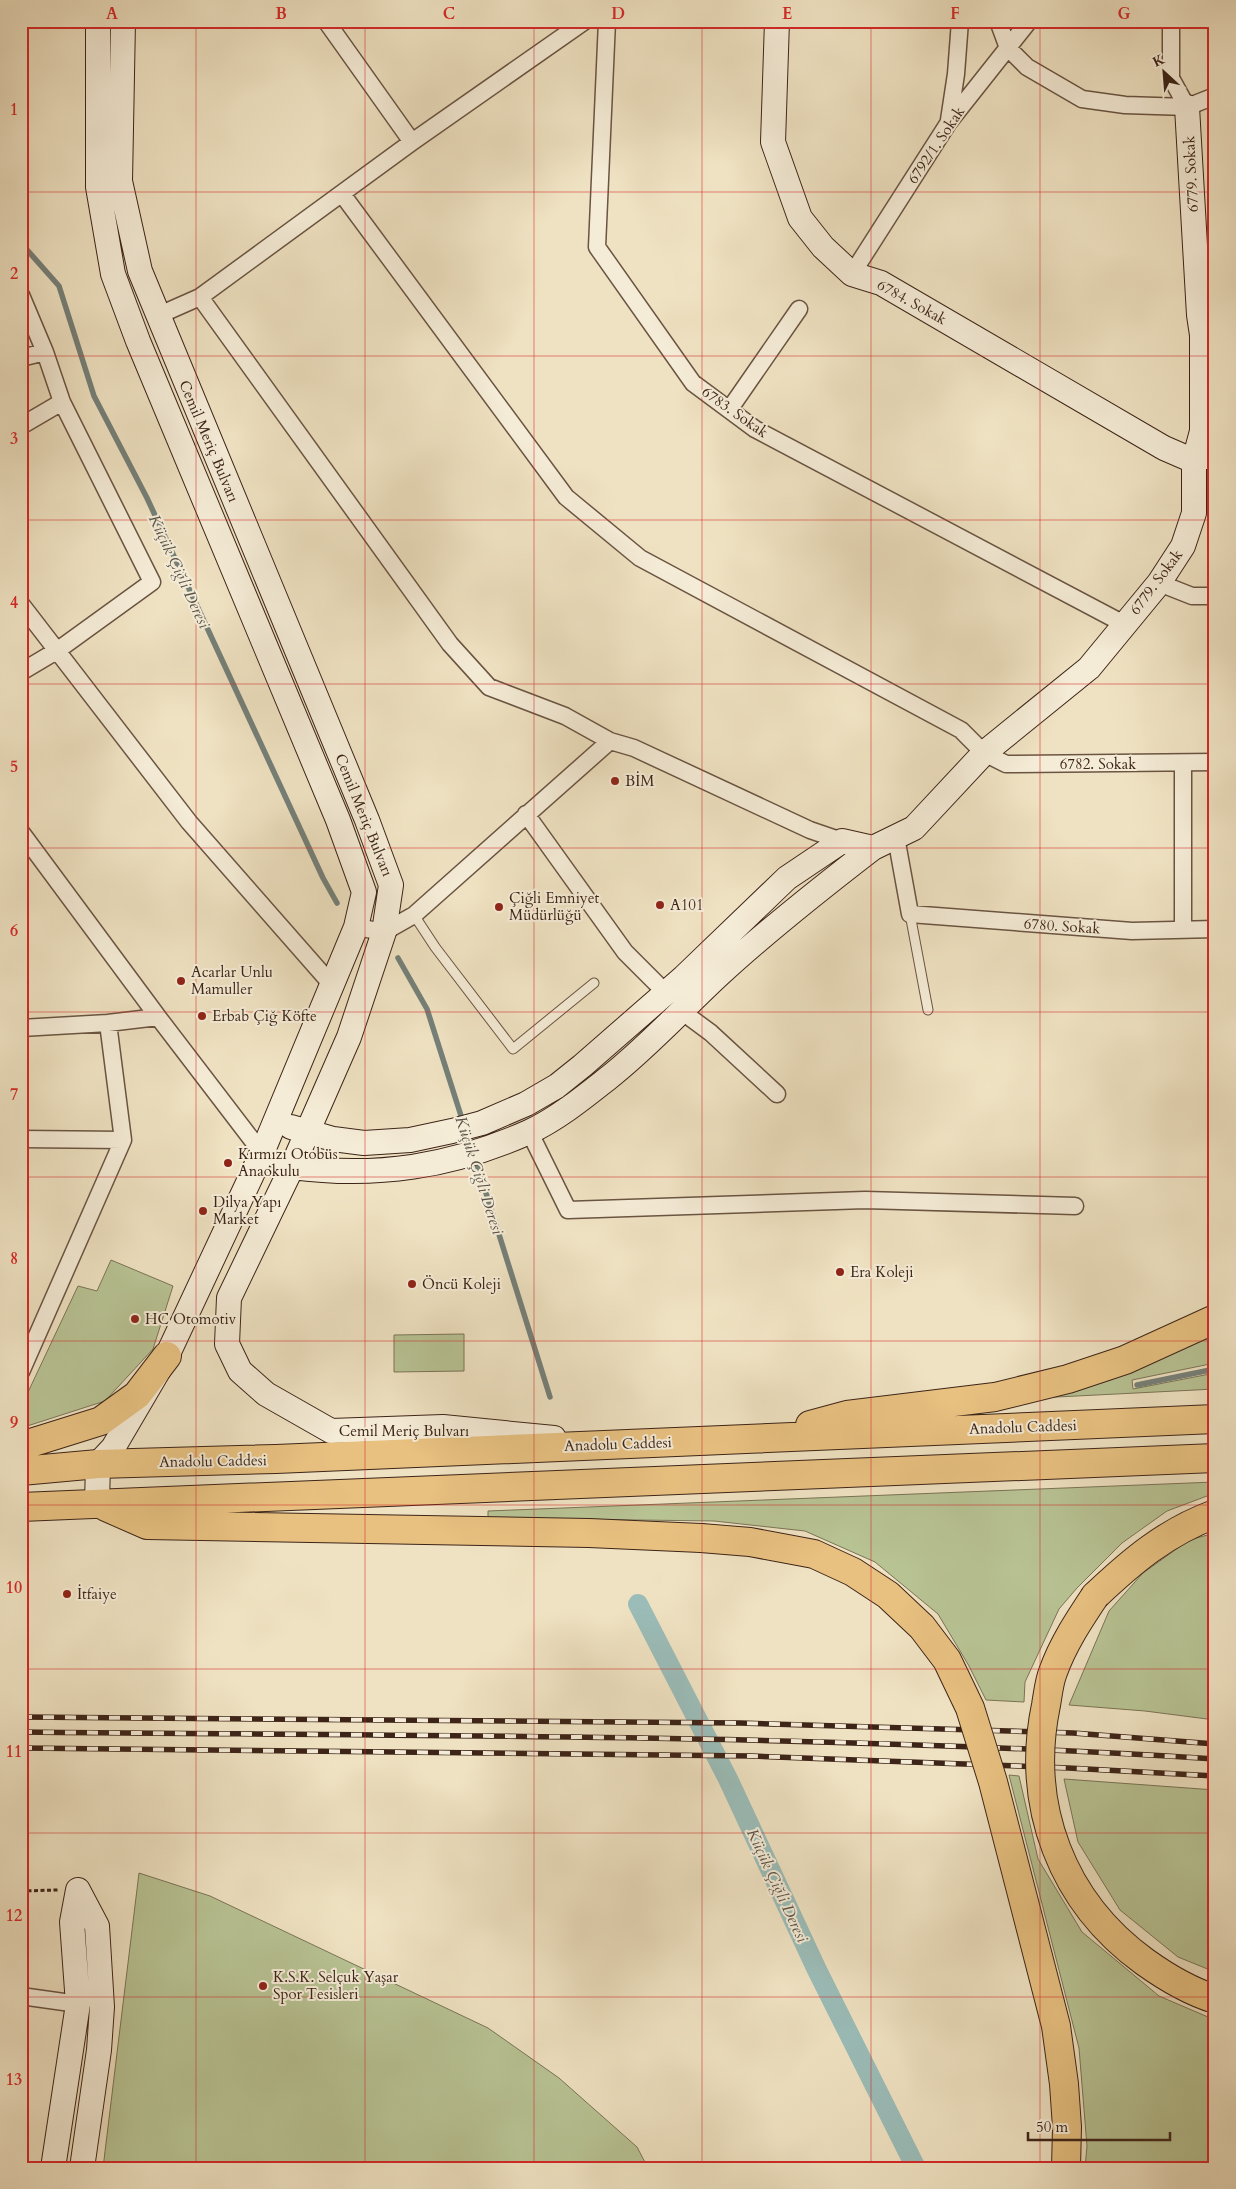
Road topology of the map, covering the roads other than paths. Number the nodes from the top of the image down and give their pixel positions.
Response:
1 (98, 21) edge
2 (123, 21) edge
3 (585, 21) edge
4 (607, 21) edge
5 (777, 21) edge
6 (960, 21) edge
7 (998, 21) edge
8 (1029, 21) edge
9 (1171, 21) edge
10 (328, 22) edge
11 (1008, 48) junction
12 (1215, 96) edge
13 (1187, 107) junction
14 (949, 122) junction
15 (412, 142) junction
16 (342, 194) junction
17 (852, 274) junction
18 (21, 294) edge
19 (200, 297) junction
20 (799, 309) dead end
21 (1207, 314) edge
22 (157, 316) junction
23 (45, 352) junction
24 (21, 358) edge
25 (62, 402) junction
26 (729, 410) junction
27 (21, 426) edge
28 (1204, 461) edge
29 (1159, 583) junction
30 (1215, 596) edge
31 (21, 604) edge
32 (1124, 624) junction
33 (58, 650) junction
34 (21, 672) edge
35 (610, 741) junction
36 (984, 753) junction
37 (1215, 762) edge
38 (1182, 763) junction
39 (526, 814) junction
40 (21, 832) edge
41 (896, 837) junction
42 (842, 842) junction
43 (873, 848) junction
44 (910, 914) junction
45 (414, 915) junction
46 (356, 927) junction
47 (1215, 929) edge
48 (1183, 930) junction
49 (384, 932) junction
50 (594, 983) dead end
51 (332, 985) junction
52 (673, 1002) junction
53 (928, 1010) dead end
54 (158, 1017) junction
55 (108, 1023) junction
56 (21, 1028) edge
57 (777, 1094) dead end
58 (275, 1122) junction
59 (530, 1131) junction
60 (306, 1132) junction
61 (21, 1139) edge
62 (123, 1140) junction
63 (262, 1153) junction
64 (292, 1167) junction
65 (1075, 1206) dead end
66 (1215, 1319) edge
67 (167, 1356) junction
68 (21, 1372) edge
69 (1215, 1419) edge
70 (764, 1438) junction
71 (613, 1444) junction
72 (21, 1446) edge
73 (1215, 1458) edge
74 (98, 1464) junction
75 (21, 1471) edge
76 (97, 1503) junction
77 (21, 1507) edge
78 (1215, 1514) edge
79 (21, 1996) edge
80 (1215, 1999) edge
81 (78, 2004) junction
82 (53, 2168) edge
83 (82, 2168) edge
84 (1066, 2168) edge

1 - 46 street, Cemil Meriç Bulvarı
2 - 22 street, Cemil Meriç Bulvarı
3 - 15 street
4 - 26 street, 6783. Sokak
5 - 17 street, 6784. Sokak
6 - 14 street
7 - 11 street
8 - 11 street, 6792/1. Sokak
9 - 13 street, 6779. Sokak
10 - 15 street
11 - 13 street
11 - 14 street, 6792/1. Sokak
12 - 13 street
13 - 21 street, 6779. Sokak
14 - 17 street, 6792/1. Sokak
15 - 16 street
16 - 19 street
16 - 36 street, 6782. Sokak
17 - 28 street, 6784. Sokak
18 - 23 street
19 - 22 street
19 - 35 street
20 - 26 street
21 - 28 street, 6779. Sokak
22 - 49 street, Cemil Meriç Bulvarı
23 - 24 street
23 - 25 street
25 - 27 street
25 - 33 street
26 - 32 street, 6783. Sokak
28 - 29 street, 6779. Sokak
29 - 30 street
29 - 32 street, 6779. Sokak
31 - 33 street
32 - 36 street, 6779. Sokak
33 - 34 street
33 - 51 street
35 - 39 street
35 - 42 street
36 - 38 street, 6782. Sokak
36 - 41 street, 6779. Sokak
37 - 38 street, 6782. Sokak
38 - 48 street
39 - 45 street
39 - 52 street
40 - 54 street
41 - 43 street, 6779. Sokak
41 - 44 street
42 - 43 street
42 - 52 street
43 - 52 street, 6779. Sokak
44 - 48 street, 6780. Sokak
44 - 53 lane
45 - 49 street
45 - 50 lane
46 - 49 street
46 - 51 street, Cemil Meriç Bulvarı
47 - 48 street, 6780. Sokak
49 - 60 street, Cemil Meriç Bulvarı
51 - 58 street, Cemil Meriç Bulvarı
52 - 57 street
52 - 59 street
52 - 60 street
54 - 55 street
54 - 63 street
55 - 56 street
55 - 62 street
58 - 60 street
58 - 63 street, Cemil Meriç Bulvarı
59 - 64 street
59 - 65 street
60 - 64 street, Cemil Meriç Bulvarı
61 - 62 street
62 - 68 street
63 - 64 street
63 - 67 street, Cemil Meriç Bulvarı
64 - 71 street, Cemil Meriç Bulvarı
66 - 70 highway
67 - 72 highway
67 - 74 street, Cemil Meriç Bulvarı
69 - 70 highway, Anadolu Caddesi
70 - 71 highway, Anadolu Caddesi
71 - 74 highway, Anadolu Caddesi
73 - 76 highway
74 - 75 highway, Anadolu Caddesi
74 - 76 street
76 - 77 highway
76 - 84 highway, bridge
78 - 80 highway, bridge
79 - 81 street
81 - 82 street
81 - 83 street

